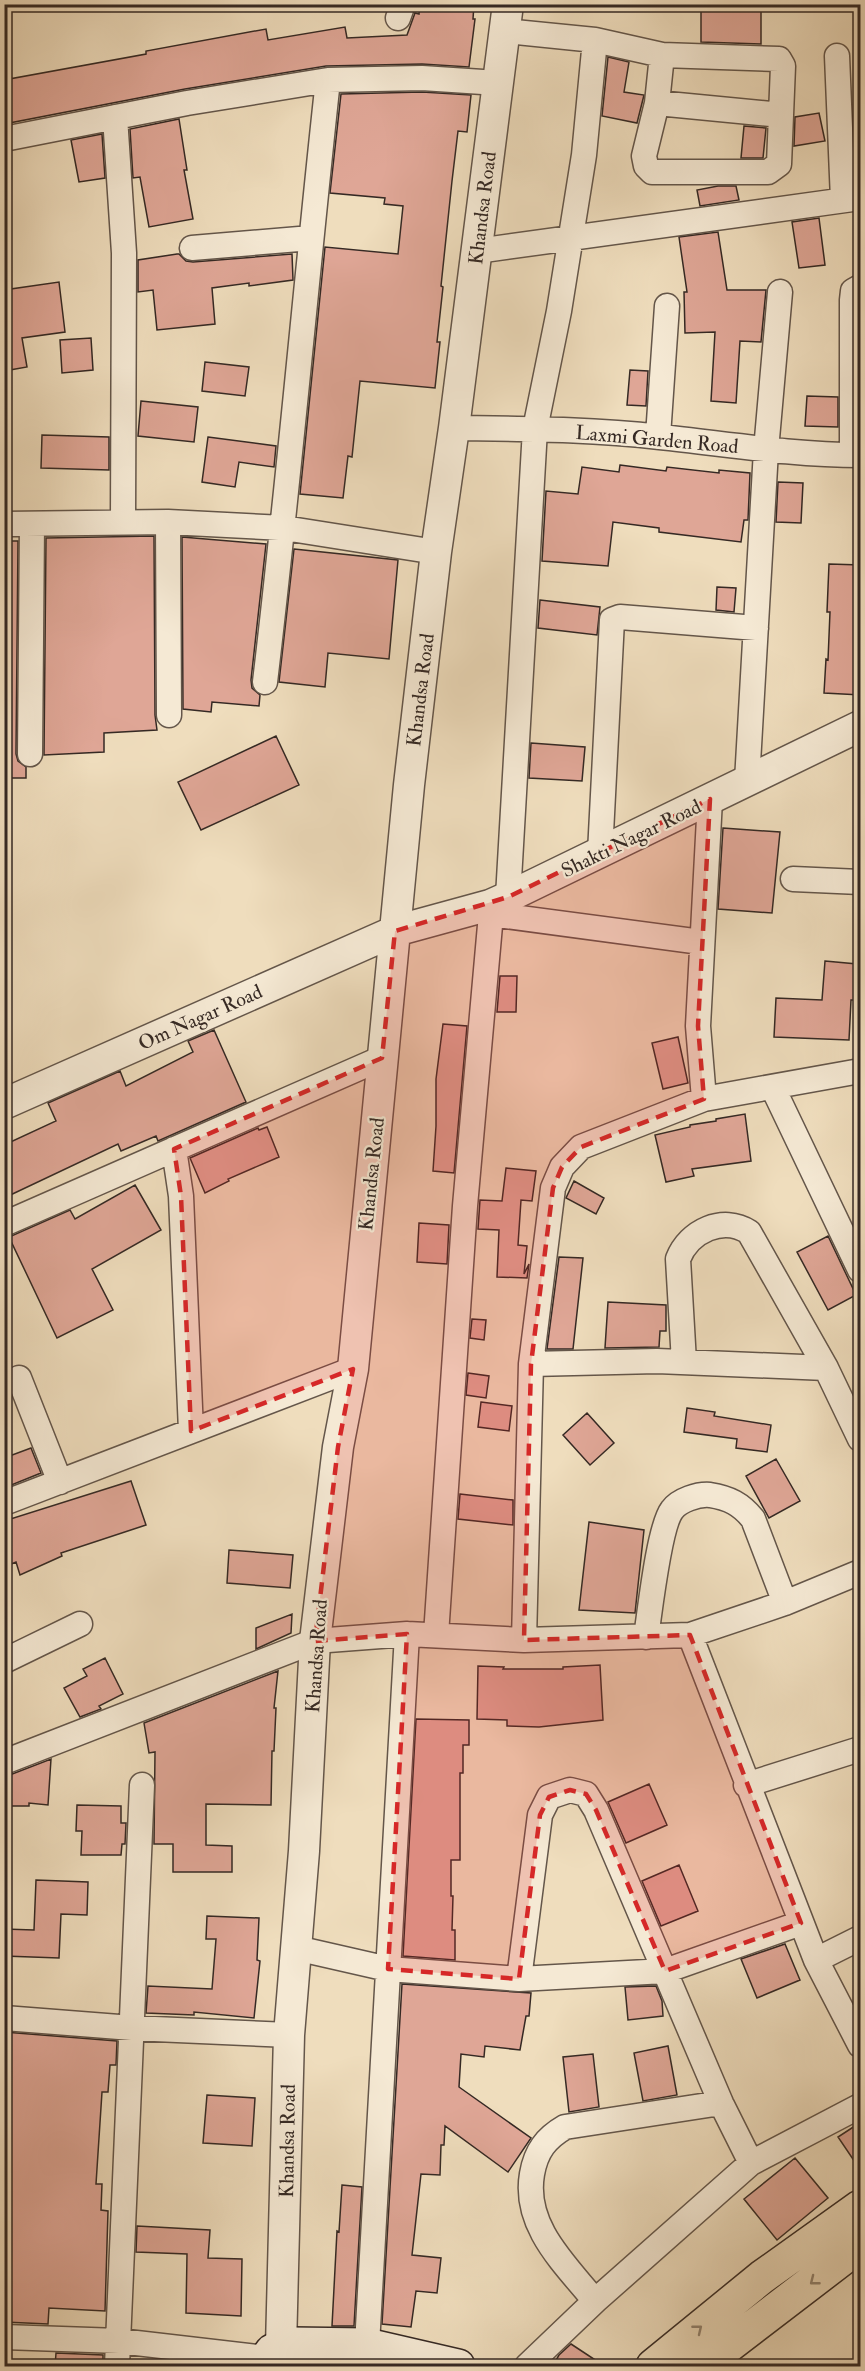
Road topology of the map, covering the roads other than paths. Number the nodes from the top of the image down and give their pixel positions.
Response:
1 (507, 18) edge
2 (595, 40) junction
3 (662, 55) junction
4 (837, 56) dead end
5 (328, 80) junction
6 (498, 83) junction
7 (657, 103) junction
8 (781, 115) junction
9 (115, 117) junction
10 (4, 140) edge
11 (852, 199) edge
12 (311, 238) junction
13 (570, 238) junction
14 (192, 248) dead end
15 (477, 251) junction
16 (861, 287) edge
17 (780, 292) dead end
18 (668, 306) dead end
19 (454, 429) junction
20 (535, 429) junction
21 (658, 436) junction
22 (766, 450) junction
23 (856, 455) edge
24 (123, 521) junction
25 (168, 522) junction
26 (4, 524) edge
27 (32, 524) junction
28 (284, 528) junction
29 (436, 552) junction
30 (756, 628) junction
31 (265, 682) dead end
32 (169, 715) dead end
33 (861, 726) edge
34 (30, 754) dead end
35 (747, 781) junction
36 (710, 799) junction
37 (600, 853) junction
38 (793, 879) dead end
39 (861, 882) edge
40 (496, 905) junction
41 (395, 931) junction
42 (701, 942) junction
43 (382, 1058) junction
44 (861, 1071) edge
45 (774, 1088) junction
46 (704, 1099) junction
47 (4, 1104) edge
48 (174, 1149) junction
49 (4, 1224) edge
50 (861, 1270) edge
51 (684, 1362) junction
52 (531, 1364) junction
53 (826, 1368) junction
54 (353, 1369) junction
55 (19, 1378) dead end
56 (191, 1431) junction
57 (861, 1439) edge
58 (60, 1482) junction
59 (4, 1503) edge
60 (861, 1572) edge
61 (785, 1603) junction
62 (80, 1624) dead end
63 (407, 1634) junction
64 (436, 1635) junction
65 (690, 1635) junction
66 (646, 1637) junction
67 (524, 1640) junction
68 (315, 1641) junction
69 (4, 1661) edge
70 (861, 1749) edge
71 (4, 1762) edge
72 (142, 1785) dead end
73 (746, 1785) junction
74 (801, 1923) junction
75 (861, 1938) edge
76 (296, 1948) junction
77 (816, 1960) junction
78 (388, 1969) junction
79 (665, 1971) junction
80 (519, 1978) junction
81 (4, 2018) edge
82 (132, 2028) junction
83 (289, 2035) junction
84 (861, 2045) edge
85 (721, 2103) junction
86 (861, 2106) edge
87 (751, 2163) junction
88 (861, 2207) edge
89 (861, 2245) edge
90 (595, 2301) junction
91 (4, 2337) edge
92 (119, 2341) junction
93 (274, 2360) edge
94 (368, 2361) edge
95 (117, 2367) edge
96 (458, 2367) edge
97 (528, 2367) edge
98 (652, 2367) edge
99 (702, 2367) edge

1 - 2 street
1 - 6 street, Khandsa Road
2 - 3 street
2 - 13 street
3 - 7 street
3 - 8 street
4 - 11 street
5 - 6 street
5 - 9 street
5 - 12 street
6 - 15 street, Khandsa Road
7 - 8 street
7 - 8 street
9 - 10 street
9 - 24 street
11 - 13 street
12 - 14 street
12 - 28 street
13 - 15 street
13 - 20 street
15 - 19 street, Khandsa Road
16 - 23 street
17 - 22 street
18 - 21 street
19 - 20 street, Laxmi Garden Road
19 - 29 street, Khandsa Road
20 - 21 street, Laxmi Garden Road
20 - 40 street
21 - 22 street, Laxmi Garden Road
22 - 23 street, Laxmi Garden Road
22 - 30 street
24 - 25 street
24 - 27 street
25 - 28 street
25 - 32 street
26 - 27 street
27 - 34 street
28 - 29 street
28 - 31 street
29 - 41 street, Khandsa Road
30 - 35 street
30 - 37 street
33 - 35 street, Shakti Nagar Road
35 - 36 street, Shakti Nagar Road
36 - 37 street, Shakti Nagar Road
36 - 42 street
37 - 40 street, Shakti Nagar Road
38 - 39 street
40 - 41 street, Shakti Nagar Road
40 - 42 street
40 - 64 street
41 - 43 street, Khandsa Road
41 - 47 street, Om Nagar Road
42 - 46 street
43 - 48 street
43 - 54 street, Khandsa Road
44 - 45 street
45 - 46 street
45 - 50 street
46 - 52 street
48 - 49 street
48 - 56 street
51 - 52 street
51 - 53 street
51 - 53 street
52 - 67 street
53 - 57 street
54 - 56 street
54 - 68 street, Khandsa Road
55 - 58 street
56 - 58 street
58 - 59 street
60 - 61 street
61 - 65 street
61 - 66 street
62 - 69 street
63 - 64 street
63 - 68 street
63 - 78 street
64 - 67 street
65 - 66 street
65 - 73 street
66 - 67 street
68 - 71 street
68 - 76 street, Khandsa Road
70 - 73 street
72 - 82 street
73 - 74 street
74 - 77 street
74 - 79 street
75 - 77 street
76 - 78 street
76 - 83 street, Khandsa Road
77 - 84 street
78 - 80 street
78 - 94 street
79 - 80 street
79 - 80 street
79 - 85 street
81 - 82 street
82 - 83 street
82 - 92 street
83 - 93 street, Khandsa Road
85 - 87 street
85 - 90 street
86 - 87 street
87 - 90 street
98 -> 88 main road
89 -> 99 main road
90 - 97 street
91 - 92 street
92 - 93 street
92 - 95 street
93 - 94 main road
94 - 96 main road

